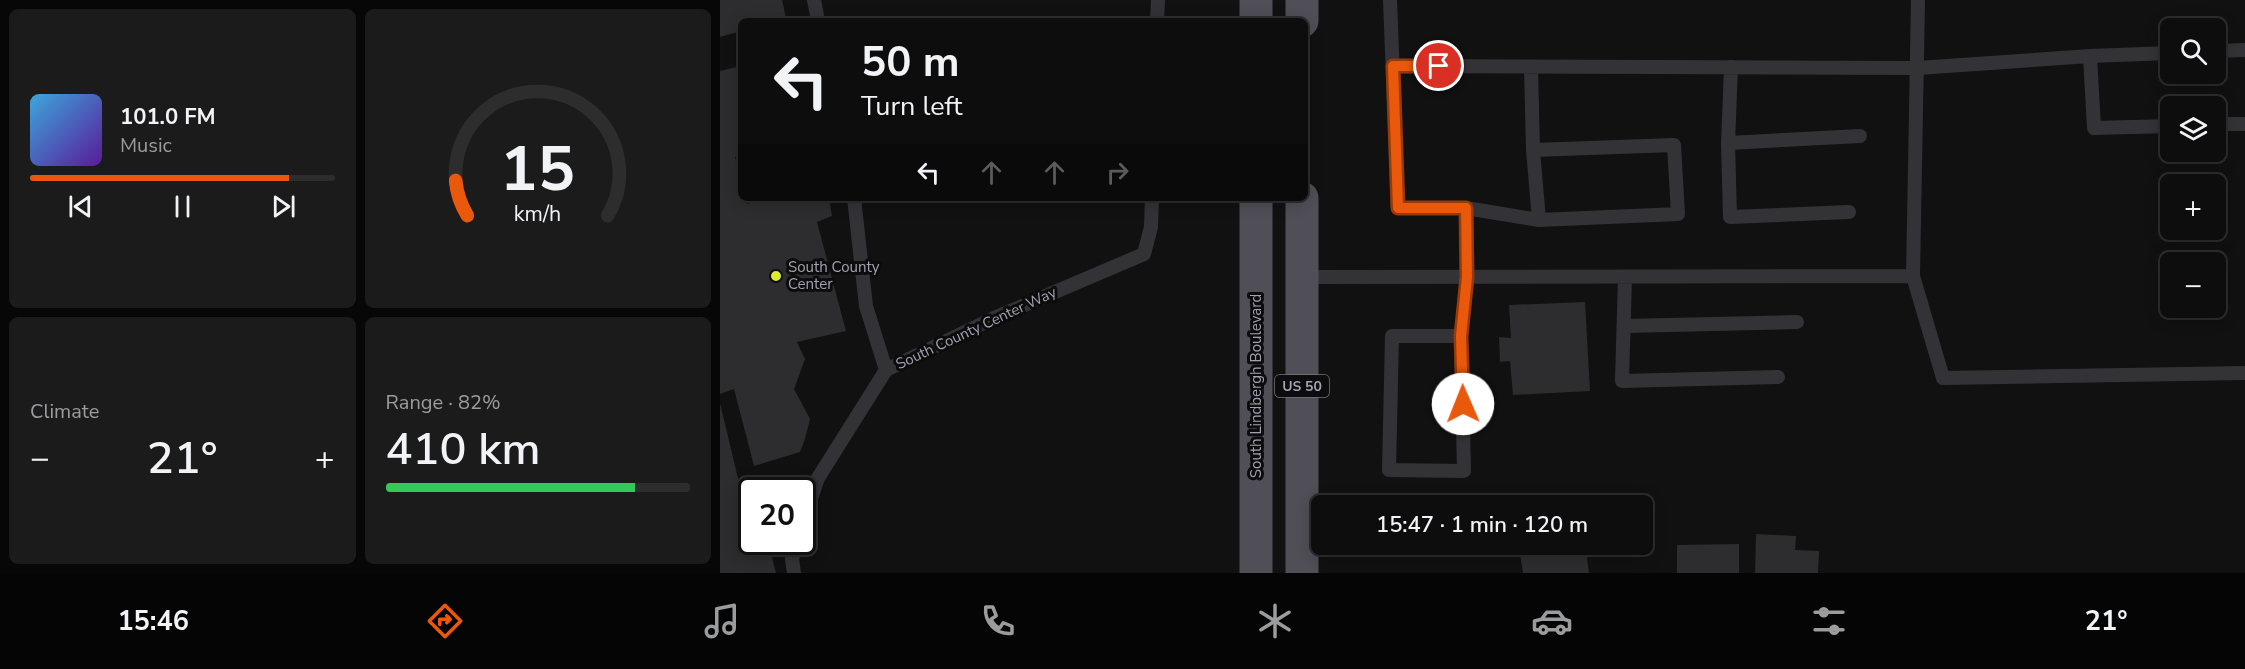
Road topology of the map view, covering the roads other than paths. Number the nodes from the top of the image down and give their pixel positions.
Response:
1 (814, 0) edge
2 (1158, 0) edge
3 (1256, 0) edge
4 (1302, 0) edge
5 (1390, 0) edge
6 (1918, 0) edge
7 (817, 18) edge
8 (1157, 18) edge
9 (1256, 18) edge
10 (1302, 18) edge
11 (2245, 50) edge
12 (2226, 51) edge
13 (2160, 53) edge
14 (2090, 56) junction
15 (1393, 66) junction
16 (1531, 67) junction
17 (1731, 67) junction
18 (1918, 68) junction
19 (2226, 124) edge
20 (2245, 124) edge
21 (2160, 126) edge
22 (1860, 136) dead end
23 (1728, 143) junction
24 (1533, 150) junction
25 (854, 201) edge
26 (1152, 201) edge
27 (1256, 201) edge
28 (1302, 201) edge
29 (1466, 208) junction
30 (1849, 212) dead end
31 (1539, 220) junction
32 (1913, 276) junction
33 (1303, 277) junction
34 (1467, 277) junction
35 (1625, 277) junction
36 (1797, 322) dead end
37 (1624, 326) junction
38 (1461, 336) junction
39 (886, 370) junction
40 (2245, 373) edge
41 (1778, 377) dead end
42 (816, 484) edge
43 (793, 555) edge
44 (794, 573) edge
45 (1256, 573) edge
46 (1302, 573) edge

1 - 7 lane
2 - 8 lane
3 - 9 main road
4 - 10 main road
5 - 15 lane
6 - 18 lane
11 - 12 lane
13 - 14 lane
14 - 18 lane
14 - 21 lane
15 - 16 lane
15 - 29 lane
16 - 17 lane
16 - 24 lane
17 - 18 lane
17 - 23 lane
18 - 32 lane
19 - 20 lane
22 - 23 lane
23 - 30 lane
24 - 31 lane
24 - 31 lane
25 - 39 lane
26 - 39 lane, South County Center Way
27 - 45 main road, South Lindbergh Boulevard / US 50
28 - 33 main road, US 50
29 - 31 lane
29 - 34 lane
32 - 35 lane
32 - 40 lane
33 - 34 lane
33 - 46 main road, US 50
34 - 35 lane
34 - 38 lane
35 - 37 lane
36 - 37 lane
37 - 41 lane
38 - 38 lane
39 - 42 lane, South County Center Way
43 - 44 lane

